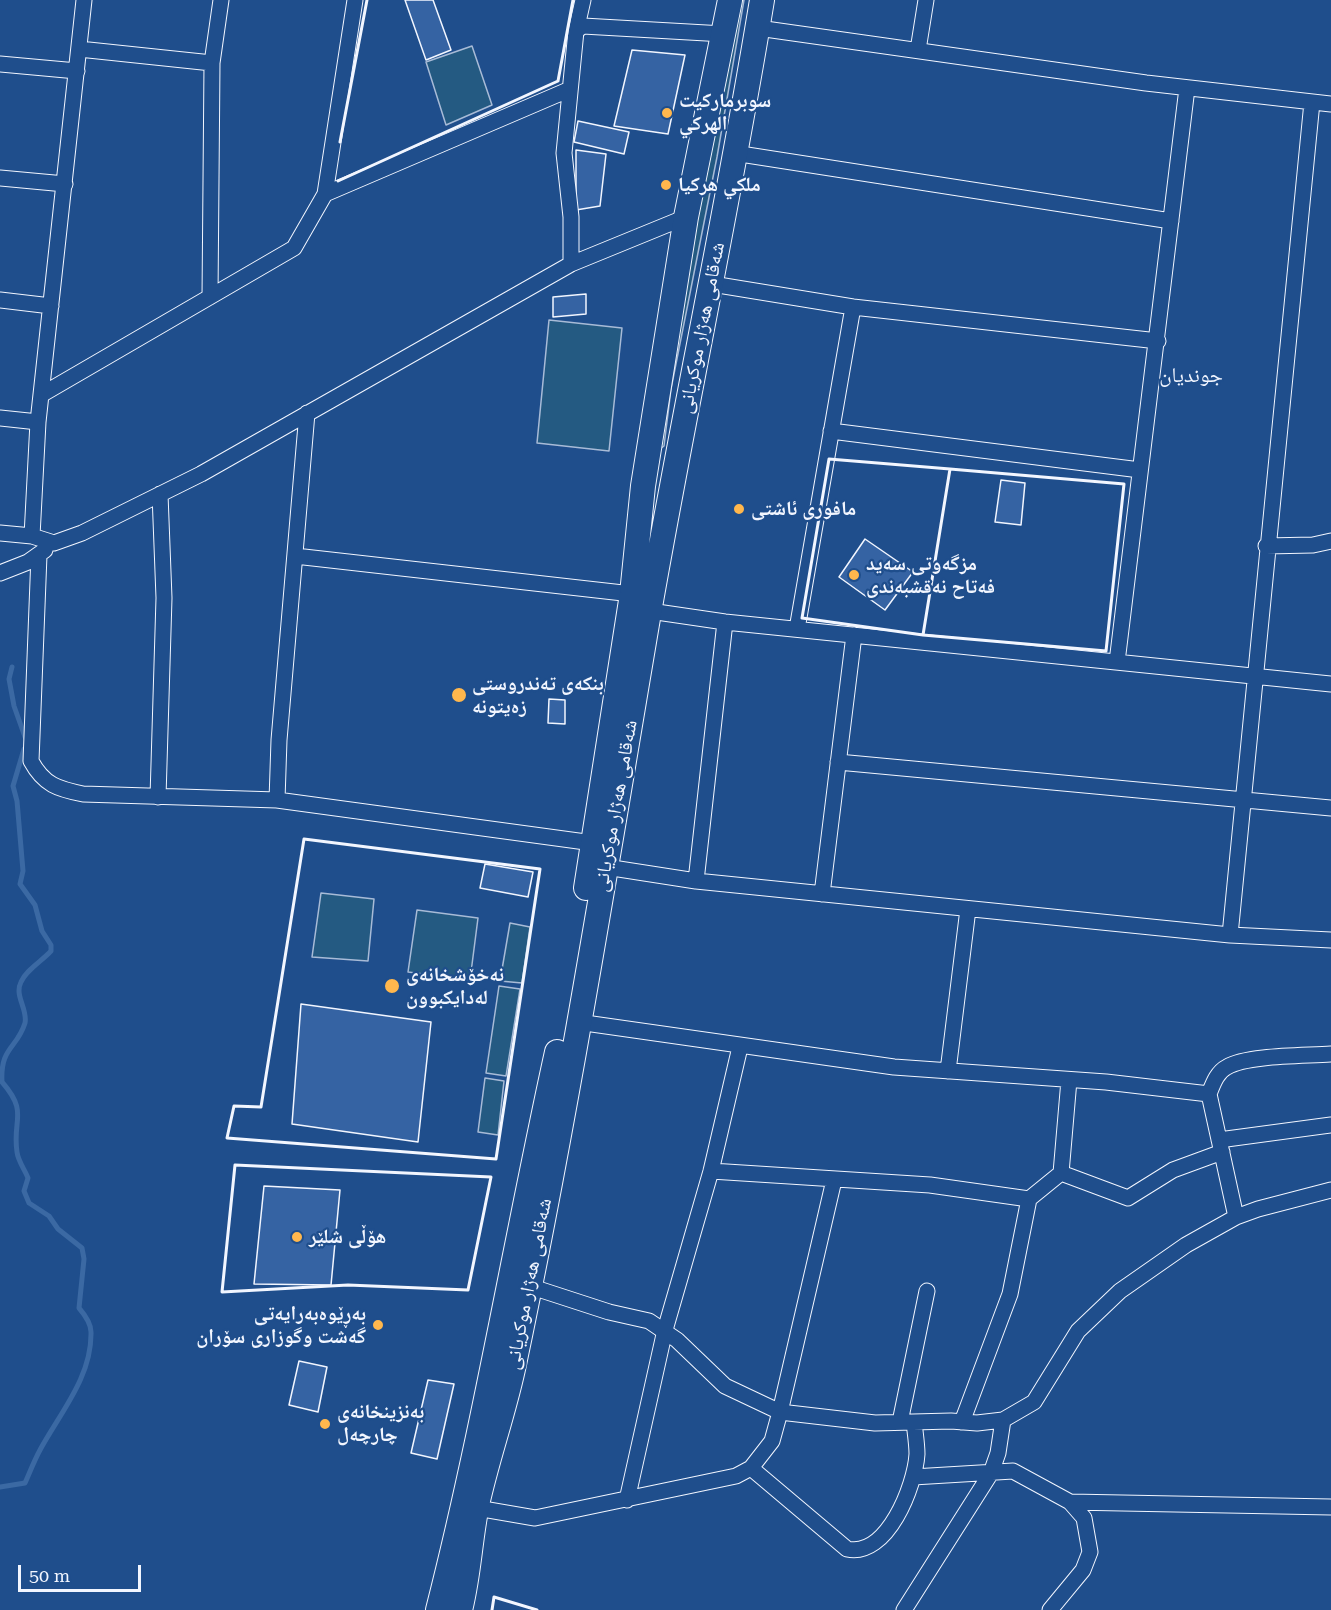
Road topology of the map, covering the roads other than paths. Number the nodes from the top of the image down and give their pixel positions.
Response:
1 (84, 0) edge
2 (221, 0) edge
3 (355, 0) edge
4 (583, 0) edge
5 (730, 0) edge
6 (762, 0) edge
7 (926, 0) edge
8 (758, 28) junction
9 (576, 31) junction
10 (724, 34) junction
11 (79, 49) junction
12 (918, 50) junction
13 (212, 63) junction
14 (0, 64) edge
15 (76, 71) junction
16 (1187, 88) junction
17 (568, 90) junction
18 (1312, 102) junction
19 (1331, 104) edge
20 (734, 153) junction
21 (0, 178) edge
22 (65, 184) junction
23 (325, 194) junction
24 (686, 217) junction
25 (1171, 221) junction
26 (571, 264) junction
27 (712, 284) junction
28 (210, 297) junction
29 (0, 300) edge
30 (51, 306) junction
31 (853, 307) junction
32 (1158, 341) junction
33 (41, 395) junction
34 (307, 413) junction
35 (0, 418) edge
36 (38, 422) junction
37 (831, 431) junction
38 (1140, 470) junction
39 (643, 486) junction
40 (672, 488) junction
41 (160, 494) junction
42 (0, 533) edge
43 (32, 536) junction
44 (1331, 541) edge
45 (54, 543) junction
46 (1266, 546) junction
47 (39, 555) junction
48 (295, 556) junction
49 (0, 573) edge
50 (632, 594) junction
51 (650, 611) junction
52 (725, 622) junction
53 (797, 629) junction
54 (854, 635) junction
55 (1117, 662) junction
56 (1254, 676) junction
57 (1331, 684) edge
58 (838, 762) junction
59 (158, 797) junction
60 (1242, 799) junction
61 (278, 800) junction
62 (1331, 808) edge
63 (593, 843) junction
64 (606, 867) junction
65 (696, 882) junction
66 (822, 894) junction
67 (968, 909) junction
68 (1230, 935) junction
69 (1331, 940) edge
70 (578, 1022) junction
71 (740, 1047) junction
72 (1331, 1054) edge
73 (948, 1071) junction
74 (1069, 1080) junction
75 (1209, 1094) junction
76 (1331, 1125) edge
77 (1220, 1146) junction
78 (711, 1171) junction
79 (1061, 1173) junction
80 (834, 1180) junction
81 (1331, 1190) edge
82 (1029, 1199) junction
83 (1236, 1217) junction
84 (529, 1286) junction
85 (927, 1291) dead end
86 (665, 1330) junction
87 (780, 1412) junction
88 (1003, 1420) junction
89 (907, 1422) junction
90 (962, 1422) junction
91 (751, 1468) junction
92 (991, 1473) junction
93 (913, 1478) junction
94 (627, 1500) junction
95 (1070, 1502) junction
96 (1331, 1507) edge
97 (477, 1508) junction
98 (438, 1610) edge
99 (460, 1610) edge
100 (904, 1610) edge
101 (1050, 1610) edge

1 - 11 street
2 - 13 street
3 - 23 street
4 - 9 street
5 - 10 highway, شەقامی ھەژار موکریانی
6 - 8 highway, شەقامی ھەژار موکریانی
7 - 12 street
8 - 12 street
8 - 20 highway, شەقامی ھەژار موکریانی
9 - 10 street
9 - 17 street
10 - 24 highway, شەقامی ھەژار موکریانی
11 - 13 street
11 - 15 street
12 - 16 street
13 - 28 street
14 - 15 street
15 - 22 street
16 - 18 street
16 - 25 street
17 - 23 street
17 - 26 street
18 - 19 street
18 - 46 street
20 - 25 street
20 - 27 highway, شەقامی ھەژار موکریانی
21 - 22 street
22 - 30 street
23 - 28 street
24 - 26 street
24 - 39 highway, شەقامی ھەژار موکریانی
25 - 32 street
26 - 34 street
27 - 31 street
27 - 40 highway, شەقامی ھەژار موکریانی
28 - 33 street
29 - 30 street
30 - 33 street
31 - 32 street
31 - 37 street
32 - 38 street
33 - 36 street
34 - 41 street
34 - 48 street
35 - 36 street
36 - 43 street
37 - 38 street
37 - 53 street
38 - 55 street
39 - 40 highway
39 - 50 highway, شەقامی ھەژار موکریانی
40 - 51 highway, شەقامی ھەژار موکریانی
41 - 45 street
41 - 59 street
42 - 43 street
43 - 45 street
44 - 46 street
45 - 47 street
46 - 56 street
47 - 49 street
47 - 59 street
48 - 50 street
48 - 61 street
50 - 63 highway, شەقامی ھەژار موکریانی
51 - 52 street
51 - 64 highway, شەقامی ھەژار موکریانی
52 - 53 street
52 - 65 street
53 - 54 street
54 - 55 street
54 - 58 street
55 - 56 street
56 - 57 street
56 - 60 street
58 - 60 street
58 - 66 street
59 - 61 street
60 - 62 street
60 - 68 street
61 - 63 street
63 - 98 highway, شەقامی ھەژار موکریانی
64 - 65 street
64 - 70 highway, شەقامی ھەژار موکریانی
65 - 66 street
66 - 67 street
67 - 68 street
67 - 73 street
68 - 69 street
70 - 71 street
70 - 84 highway, شەقامی ھەژار موکریانی
71 - 73 street
71 - 78 street
72 - 75 street
73 - 74 street
74 - 75 street
74 - 79 street
75 - 77 street
76 - 77 street
77 - 79 street
77 - 83 street
78 - 80 street
78 - 86 street
79 - 82 street
80 - 82 street
80 - 87 street
81 - 83 street
82 - 90 street
83 - 88 street
84 - 86 street
84 - 97 highway, شەقامی ھەژار موکریانی
85 - 89 street
86 - 87 street
86 - 94 street
87 - 89 street
87 - 91 street
88 - 90 street
88 - 92 street
89 - 90 street
89 - 93 street
91 - 93 street
91 - 94 street
92 - 93 street
92 - 95 street
92 - 100 street
94 - 97 street
95 - 96 street
95 - 101 street
97 - 99 highway, شەقامی ھەژار موکریانی

